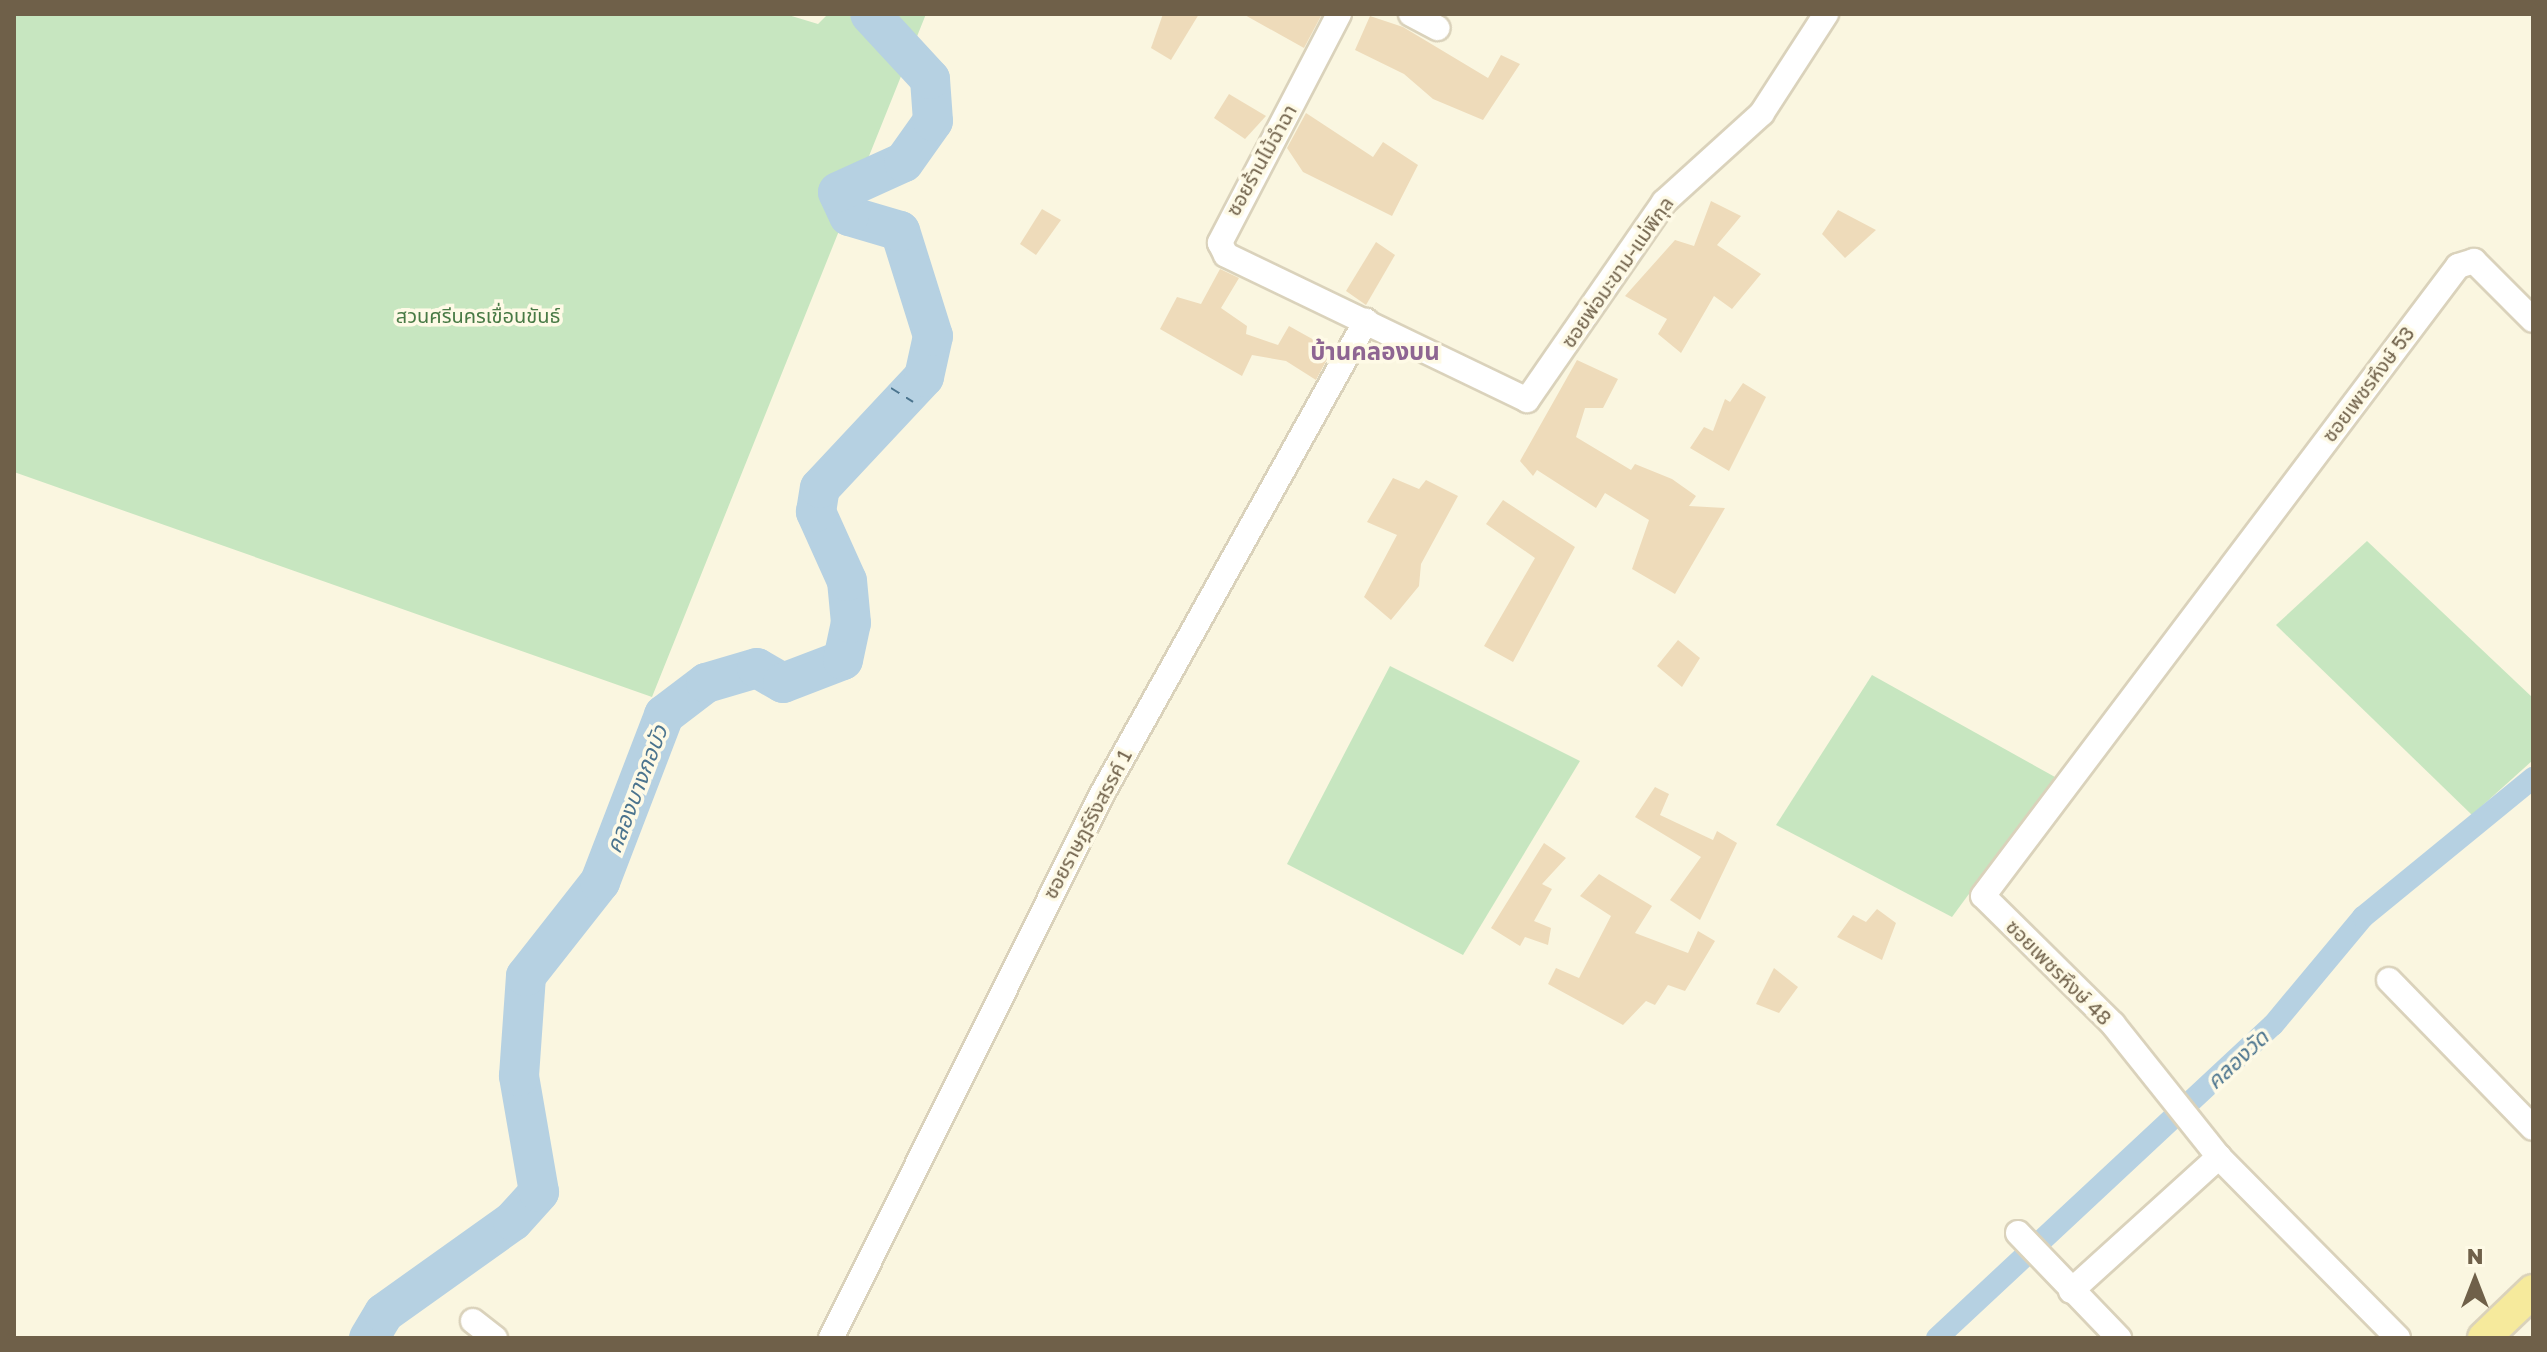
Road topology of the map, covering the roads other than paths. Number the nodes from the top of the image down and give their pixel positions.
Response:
1 (1339, 14) edge
2 (1411, 14) edge
3 (1826, 14) edge
4 (1437, 28) dead end
5 (2533, 320) edge
6 (1366, 321) junction
7 (2219, 583) joint
8 (2389, 980) dead end
9 (2533, 1128) edge
10 (2219, 1157) junction
11 (2018, 1233) dead end
12 (2068, 1288) junction
13 (2533, 1291) edge
14 (473, 1321) dead end
15 (495, 1338) edge
16 (831, 1338) edge
17 (2119, 1338) edge
18 (2398, 1338) edge
19 (2484, 1338) edge

1 - 6 street, ซอยร้านไม้ฉำฉา
2 - 4 street
3 - 6 street, ซอยพ่อมะขาม-แม่พิกุล
5 - 7 street, ซอยเพชรหึงษ์ 53
6 - 16 street, ซอยราษฎร์รังสรรค์ 1
7 - 10 street, ซอยเพชรหึงษ์ 48
8 - 9 street
10 - 12 street
10 - 18 street, ซอยเพชรหึงษ์ 48
11 - 12 street
12 - 17 street
13 - 19 main road
14 - 15 street

